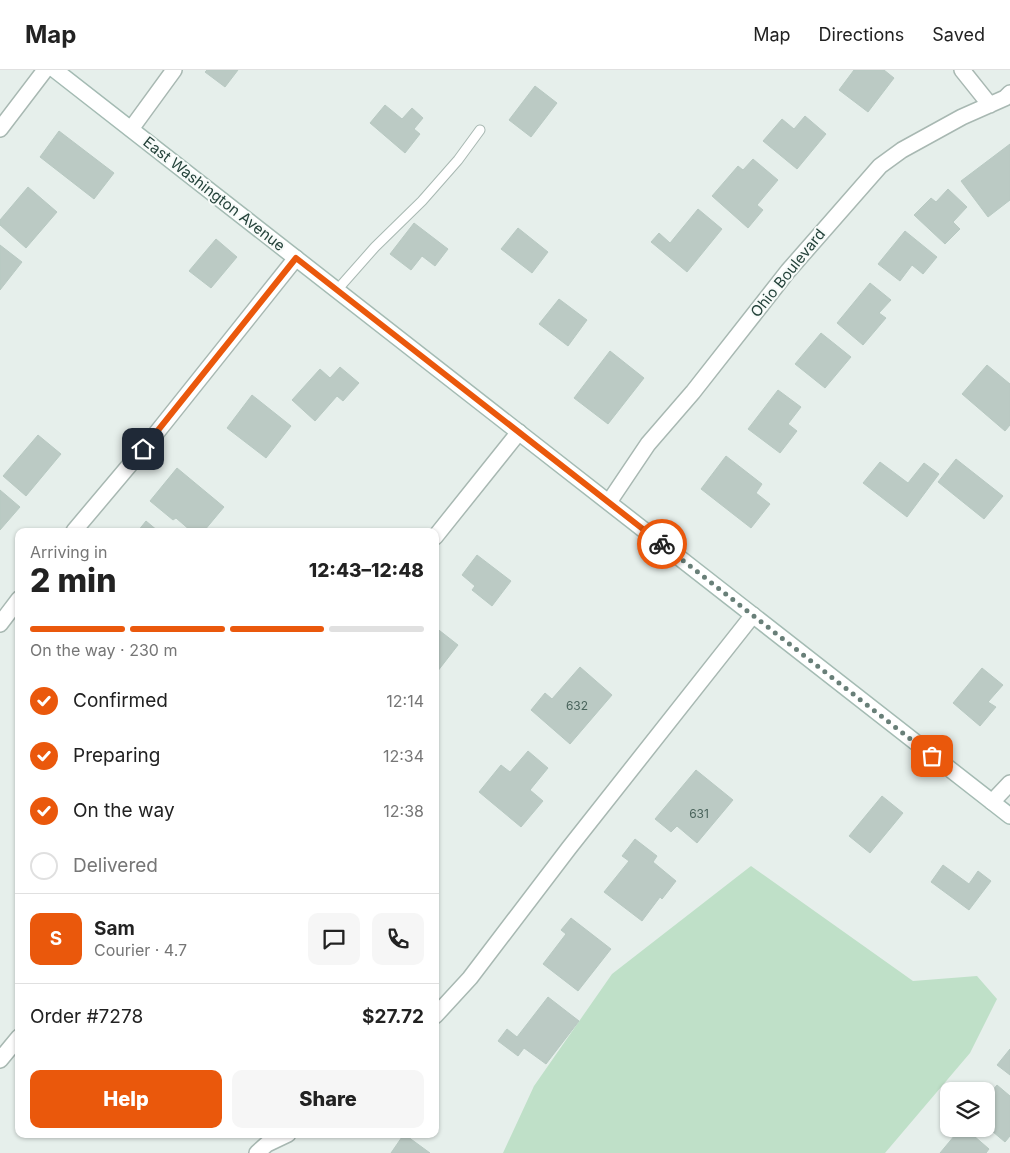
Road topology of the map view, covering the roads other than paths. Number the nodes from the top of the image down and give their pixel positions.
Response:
1 (46, 70) edge
2 (56, 70) edge
3 (174, 70) edge
4 (962, 70) edge
5 (1008, 98) edge
6 (990, 105) junction
7 (0, 129) edge
8 (131, 129) junction
9 (480, 130) dead end
10 (296, 258) junction
11 (337, 290) junction
12 (518, 432) junction
13 (609, 502) junction
14 (77, 528) edge
15 (439, 532) edge
16 (15, 605) edge
17 (753, 615) junction
18 (0, 624) edge
19 (1010, 783) edge
20 (992, 802) junction
21 (1010, 816) edge
22 (439, 1012) edge
23 (15, 1042) edge
24 (0, 1060) edge
25 (279, 1138) edge
26 (257, 1153) edge

1 - 7 street
2 - 8 street, East Washington Avenue
3 - 8 street
4 - 6 street
5 - 6 street, Ohio Boulevard
6 - 13 street, Ohio Boulevard
8 - 10 street, East Washington Avenue
9 - 11 lane
10 - 11 street, East Washington Avenue
10 - 14 street
11 - 12 street, East Washington Avenue
12 - 13 street, East Washington Avenue
12 - 15 street
13 - 17 street, East Washington Avenue
16 - 18 street
17 - 20 street, East Washington Avenue
17 - 22 street
19 - 20 street
20 - 21 street, East Washington Avenue
23 - 24 street
25 - 26 street

